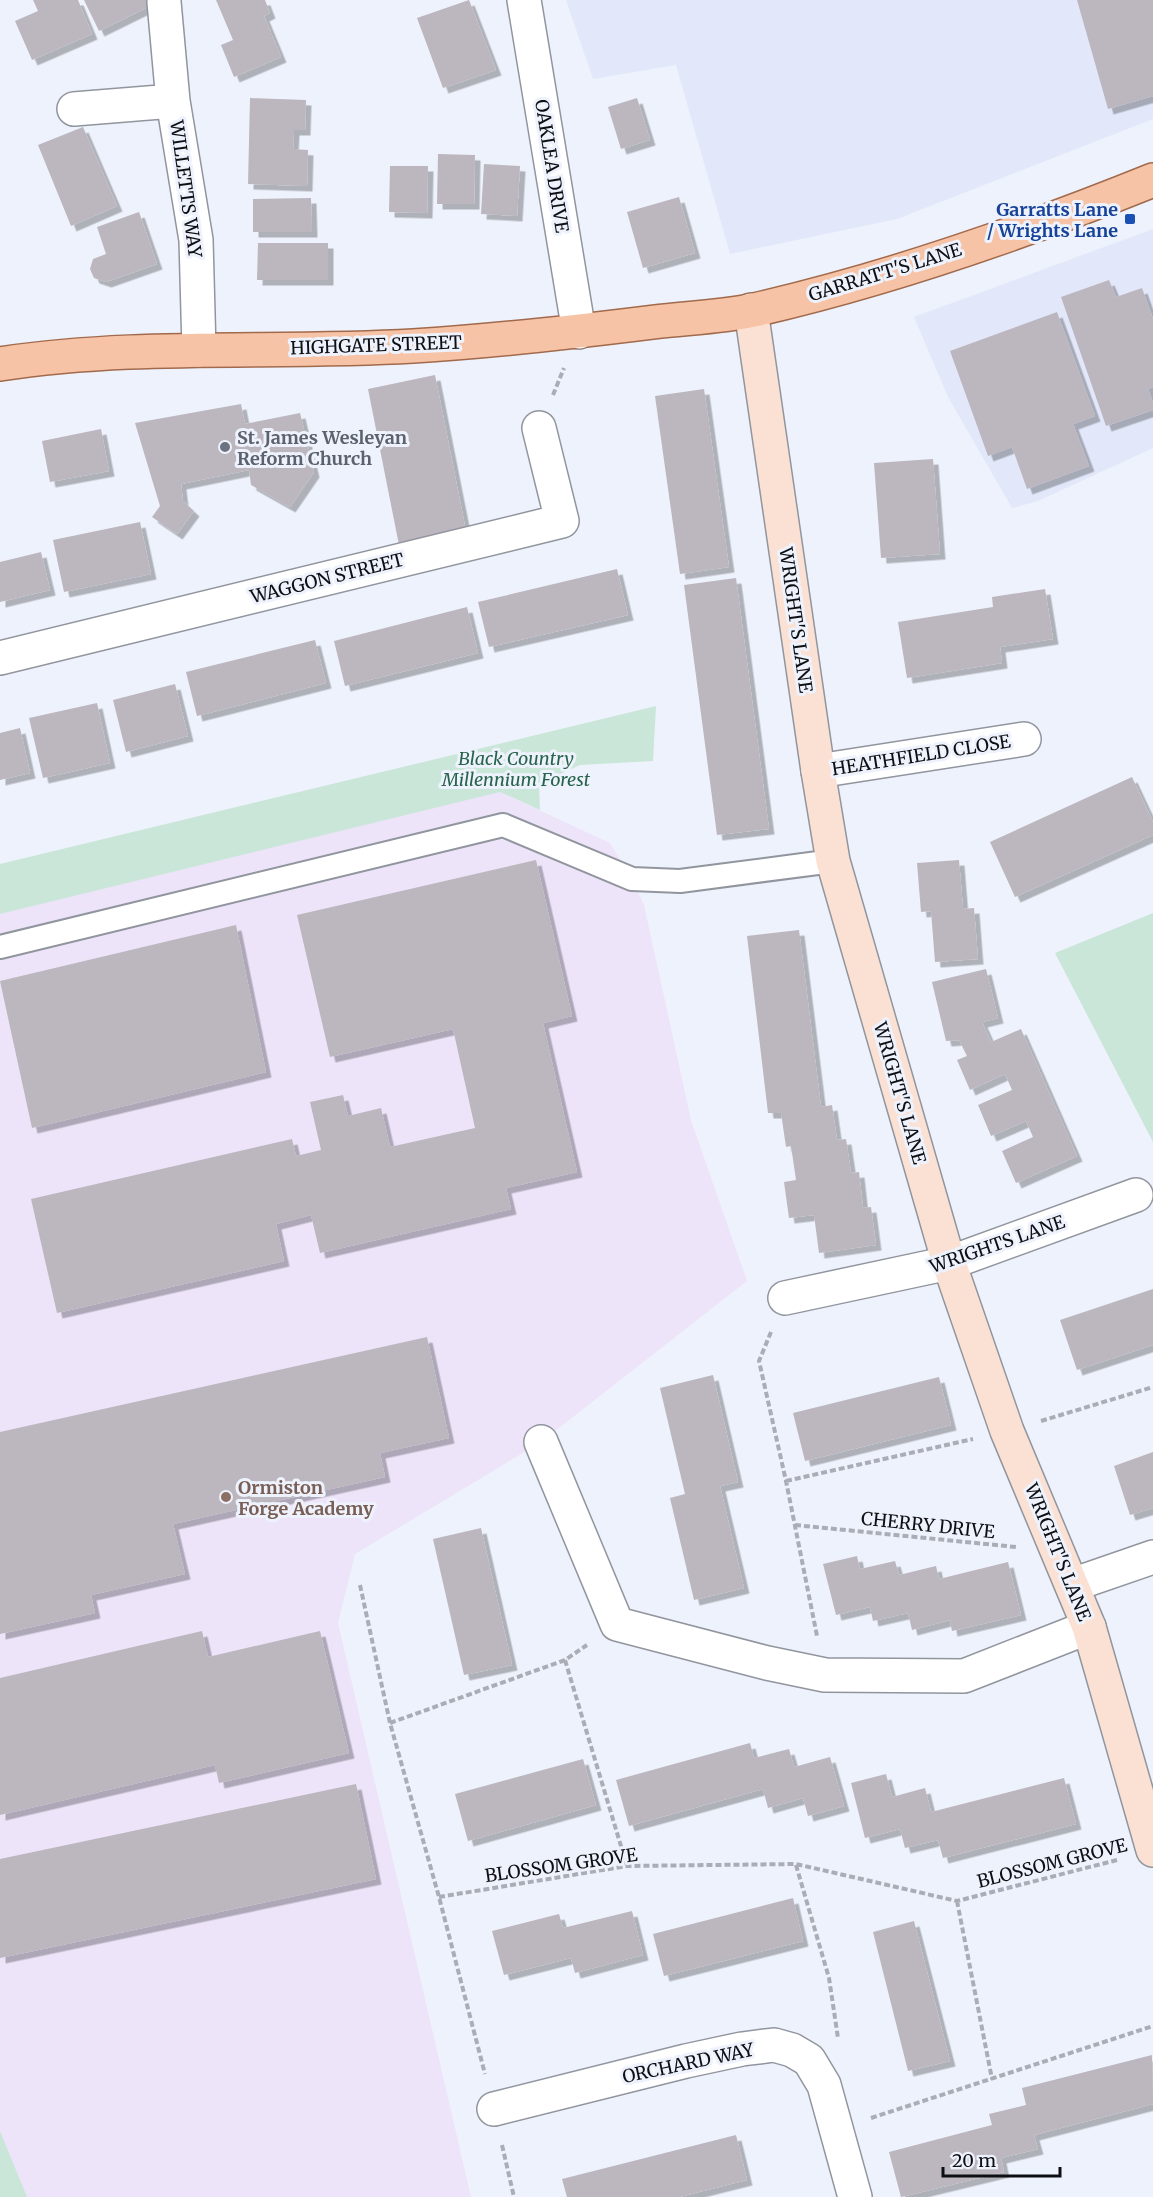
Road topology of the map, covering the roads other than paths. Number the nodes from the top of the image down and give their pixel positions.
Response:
1 (524, 0) edge
2 (164, 2) dead end
3 (173, 101) junction
4 (74, 109) dead end
5 (1153, 180) edge
6 (751, 310) junction
7 (579, 332) junction
8 (199, 350) junction
9 (0, 364) edge
10 (539, 428) road end
11 (0, 658) edge
12 (1024, 739) dead end
13 (818, 771) junction
14 (833, 861) junction
15 (0, 947) edge
16 (1136, 1195) dead end
17 (949, 1263) junction
18 (785, 1298) road end
19 (541, 1442) dead end
20 (1153, 1557) edge
21 (1072, 1585) junction
22 (1089, 1627) junction
23 (1153, 1850) edge
24 (494, 2109) road end
25 (855, 2197) edge

1 - 7 street, OAKLEA DRIVE
2 - 3 street, WILLETTS WAY
3 - 4 street, WILLETTS WAY
3 - 8 street, WILLETTS WAY
5 - 6 main road, GARRATT'S LANE
6 - 7 main road, HIGHGATE STREET
6 - 13 street, WRIGHT'S LANE
7 - 8 main road, HIGHGATE STREET
8 - 9 main road, HIGHGATE STREET
10 - 11 street, WAGGON STREET
12 - 13 street, HEATHFIELD CLOSE
13 - 14 street, WRIGHT'S LANE
14 - 15 lane
14 - 17 street, WRIGHT'S LANE
16 - 17 street, WRIGHTS LANE
17 - 18 street, WRIGHTS LANE
17 - 21 street, WRIGHT'S LANE
19 - 22 street
20 - 21 street
21 - 22 street, WRIGHT'S LANE
22 - 23 street, WRIGHT'S LANE
24 - 25 street, ORCHARD WAY

